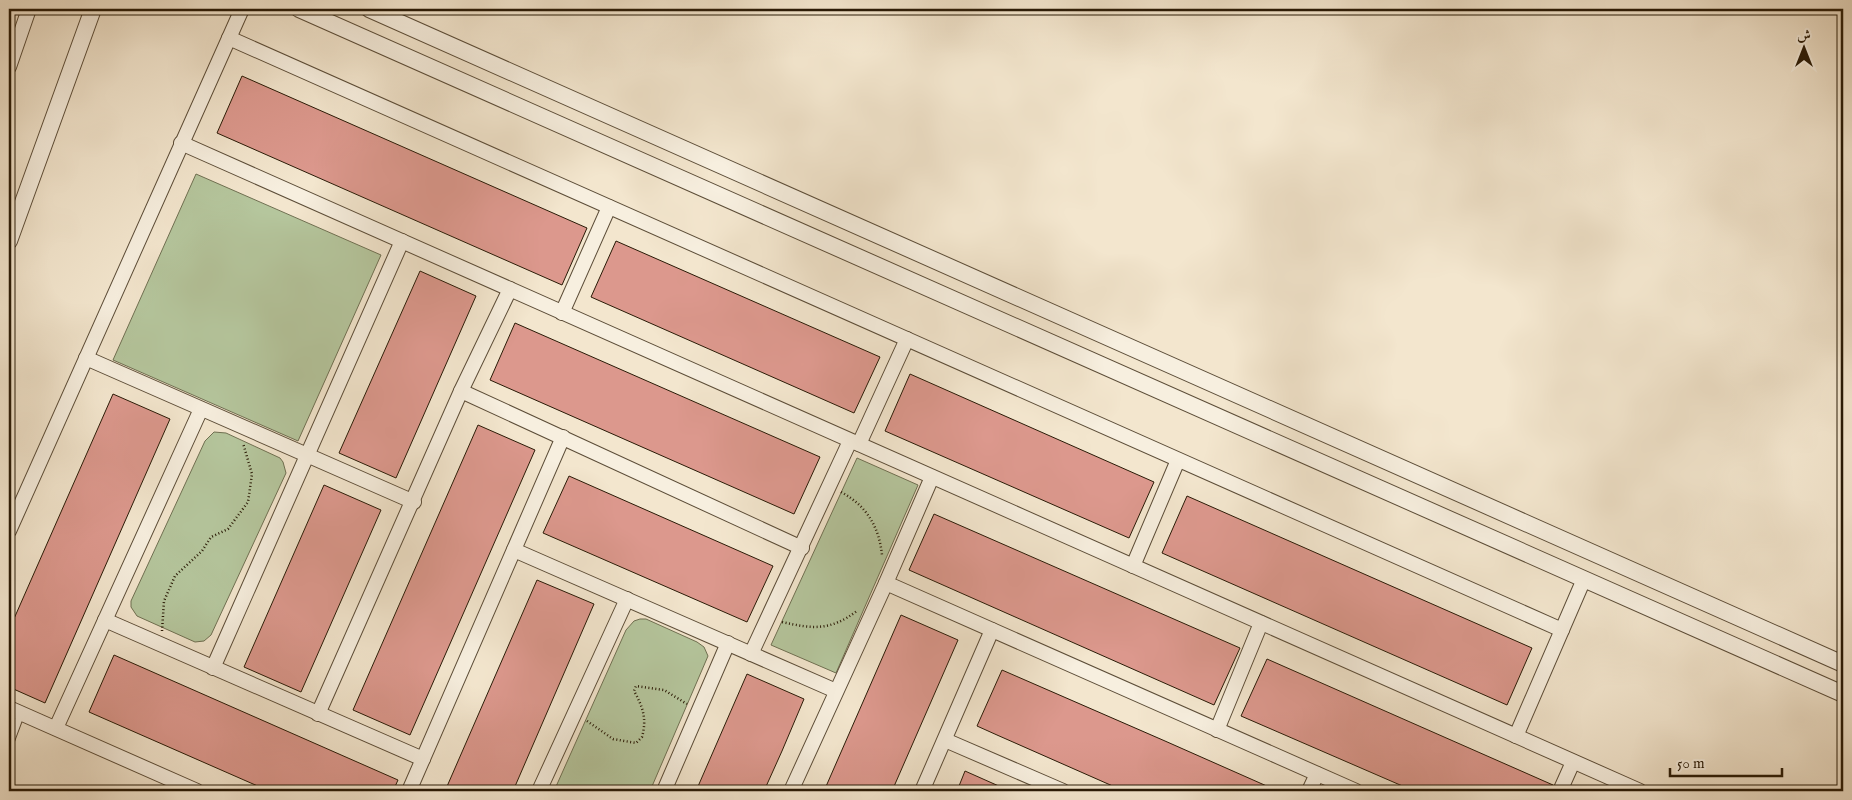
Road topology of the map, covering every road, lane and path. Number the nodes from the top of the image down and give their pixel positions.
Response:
1 (29, 9) edge
2 (93, 9) edge
3 (242, 9) edge
4 (299, 9) edge
5 (369, 9) edge
6 (229, 38) junction
7 (9, 67) edge
8 (180, 143) junction
9 (609, 207) junction
10 (402, 241) junction
11 (9, 242) edge
12 (510, 289) junction
13 (562, 313) junction
14 (907, 339) junction
15 (86, 358) junction
16 (461, 391) junction
17 (201, 409) junction
18 (234, 424) junction
19 (563, 437) junction
20 (1337, 440) junction
21 (855, 443) junction
22 (307, 455) junction
23 (1178, 460) junction
24 (1326, 463) junction
25 (932, 476) junction
26 (830, 487) junction
27 (414, 502) junction
28 (9, 531) edge
29 (802, 548) junction
30 (514, 550) junction
31 (1133, 566) junction
32 (1584, 579) junction
33 (886, 583) junction
34 (628, 599) junction
35 (861, 607) dead end
36 (766, 619) junction
37 (104, 620) junction
38 (1261, 623) junction
39 (992, 630) junction
40 (1562, 630) junction
41 (728, 643) junction
42 (161, 645) junction
43 (751, 654) junction
44 (1843, 664) edge
45 (214, 668) junction
46 (836, 691) junction
47 (1843, 694) edge
48 (15, 711) edge
49 (575, 712) junction
50 (698, 712) junction
51 (318, 714) junction
52 (56, 728) junction
53 (1217, 730) junction
54 (1516, 736) junction
55 (945, 740) junction
56 (9, 745) edge
57 (423, 759) junction
58 (1573, 762) junction
59 (1317, 774) junction
60 (197, 791) edge
61 (409, 791) edge
62 (539, 791) edge
63 (664, 791) edge
64 (791, 791) edge
65 (922, 791) edge
66 (1060, 791) edge
67 (1309, 791) edge
68 (1356, 791) edge
69 (1560, 791) edge
70 (1640, 791) edge

1 - 7 street
2 - 11 street
3 - 6 street
4 - 24 street
5 - 20 street
6 - 8 street
6 - 9 street
8 - 10 street
8 - 15 street
9 - 13 street
9 - 14 street
10 - 12 street
10 - 22 street
12 - 13 street
12 - 16 street
13 - 21 street
14 - 21 street
14 - 23 street
15 - 17 street
15 - 28 street
16 - 19 street
16 - 27 street
17 - 18 street
17 - 37 street
18 - 22 street
18 - 42 path
19 - 29 street
19 - 30 street
20 - 24 street
20 - 44 street
21 - 25 street
21 - 26 street
22 - 27 street
22 - 45 street
23 - 31 street
23 - 40 street
24 - 32 street
25 - 31 street
25 - 33 street
26 - 29 street
26 - 33 path
27 - 51 street
29 - 36 street
30 - 34 street
30 - 57 street
31 - 38 street
32 - 40 street
32 - 47 street
33 - 39 street
33 - 46 street
34 - 41 street
34 - 49 street
35 - 36 path
36 - 43 street
37 - 42 street
37 - 52 street
38 - 53 street
38 - 54 street
39 - 53 street
39 - 55 street
40 - 54 street
41 - 43 street
41 - 50 street
42 - 45 street
43 - 46 street
45 - 51 street
46 - 64 street
48 - 52 street
48 - 56 lane
49 - 50 path
49 - 62 street
50 - 63 street
51 - 57 street
52 - 60 street
53 - 59 street
54 - 58 street
55 - 65 street
55 - 66 street
57 - 61 street
58 - 69 street
58 - 70 street
59 - 67 street
59 - 68 street

